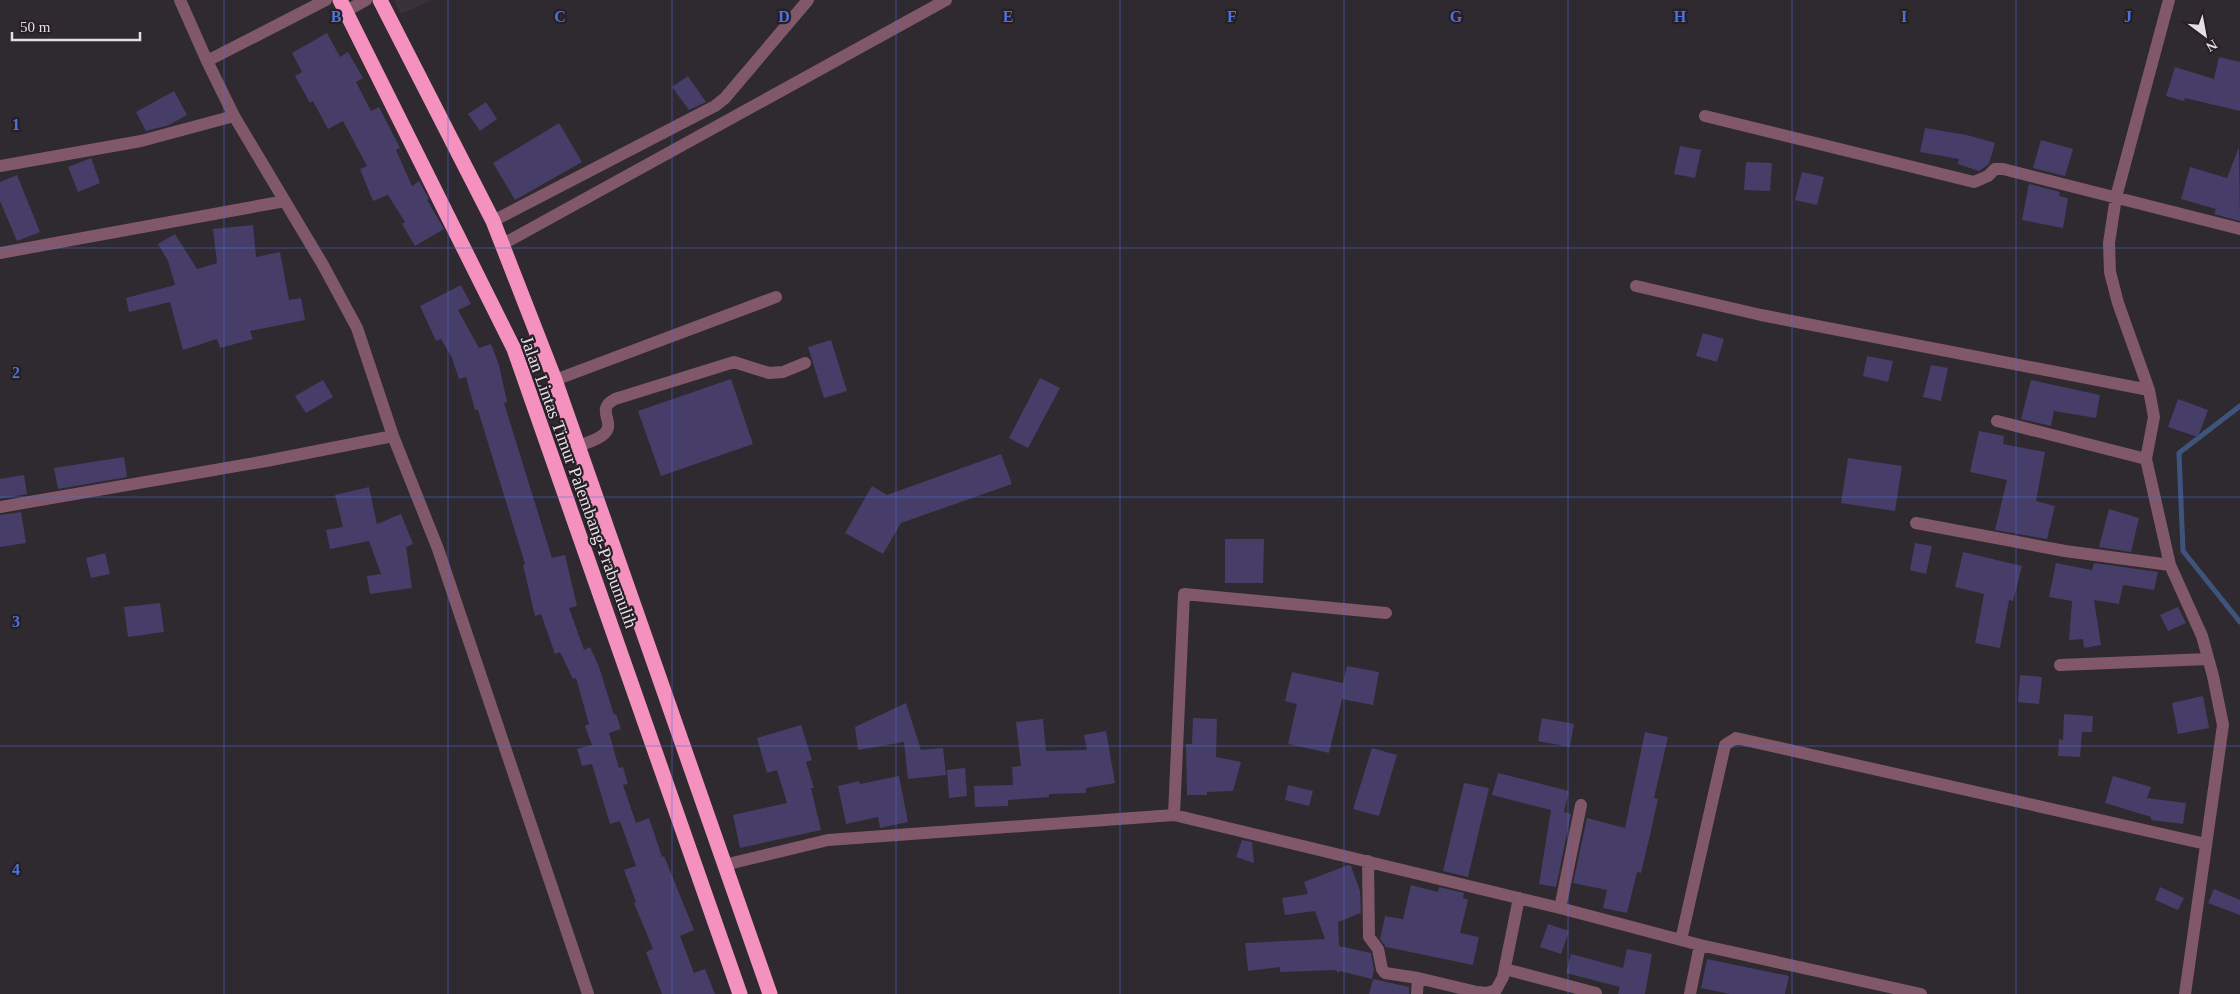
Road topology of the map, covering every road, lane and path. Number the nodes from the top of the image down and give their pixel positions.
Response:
1 (180, 0) edge
2 (326, 0) edge
3 (366, 0) edge
4 (380, 0) edge
5 (808, 0) edge
6 (946, 0) edge
7 (2169, 0) edge
8 (343, 5) edge
9 (207, 61) junction
10 (234, 116) junction
11 (1705, 116) dead end
12 (0, 166) edge
13 (2116, 197) junction
14 (285, 201) junction
15 (493, 220) junction
16 (2240, 229) edge
17 (503, 244) junction
18 (0, 253) edge
19 (1636, 286) dead end
20 (776, 298) dead end
21 (805, 363) dead end
22 (555, 380) junction
23 (2149, 390) junction
24 (1997, 421) dead end
25 (393, 436) junction
26 (578, 446) junction
27 (2146, 459) junction
28 (0, 507) edge
29 (1916, 523) dead end
30 (2170, 565) junction
31 (1386, 613) dead end
32 (2208, 659) junction
33 (2060, 665) dead end
34 (1581, 806) dead end
35 (1174, 815) junction
36 (2206, 844) junction
37 (1368, 861) junction
38 (724, 865) junction
39 (1519, 898) junction
40 (1560, 908) junction
41 (1682, 940) junction
42 (1700, 945) junction
43 (1505, 969) junction
44 (1418, 978) junction
45 (1874, 989) edge
46 (1596, 993) edge
47 (588, 994) edge
48 (740, 994) edge
49 (770, 994) edge
50 (1417, 994) edge
51 (1690, 994) edge
52 (1921, 994) edge
53 (2185, 994) edge

1 - 9 street
2 - 9 street
3 - 8 street
4 - 15 highway, Jalan Lintas Timur Palembang-Prabumulih
5 - 15 street
6 - 17 street
7 - 13 street
8 - 48 highway, Jalan Lintas Timur Palembang-Prabumulih
9 - 10 street
10 - 12 street
10 - 14 street
11 - 13 street
13 - 16 street
13 - 23 street
14 - 18 street
14 - 25 street
15 - 17 highway, Jalan Lintas Timur Palembang-Prabumulih
17 - 22 highway, Jalan Lintas Timur Palembang-Prabumulih
19 - 23 street
20 - 22 street
21 - 26 street
22 - 26 highway, Jalan Lintas Timur Palembang-Prabumulih
23 - 27 street
24 - 27 street
25 - 28 street
25 - 47 street
26 - 38 highway, Jalan Lintas Timur Palembang-Prabumulih
27 - 30 street
29 - 30 street
30 - 32 street
31 - 35 street
32 - 33 street
32 - 36 street
34 - 40 street
35 - 37 street
35 - 38 street
36 - 41 street
36 - 53 street
37 - 39 street
37 - 44 street
38 - 49 highway, Jalan Lintas Timur Palembang-Prabumulih
39 - 40 street
39 - 43 street
40 - 41 street
41 - 42 street
42 - 45 street
42 - 51 street
43 - 44 street
43 - 46 street
44 - 50 street
45 - 52 street

